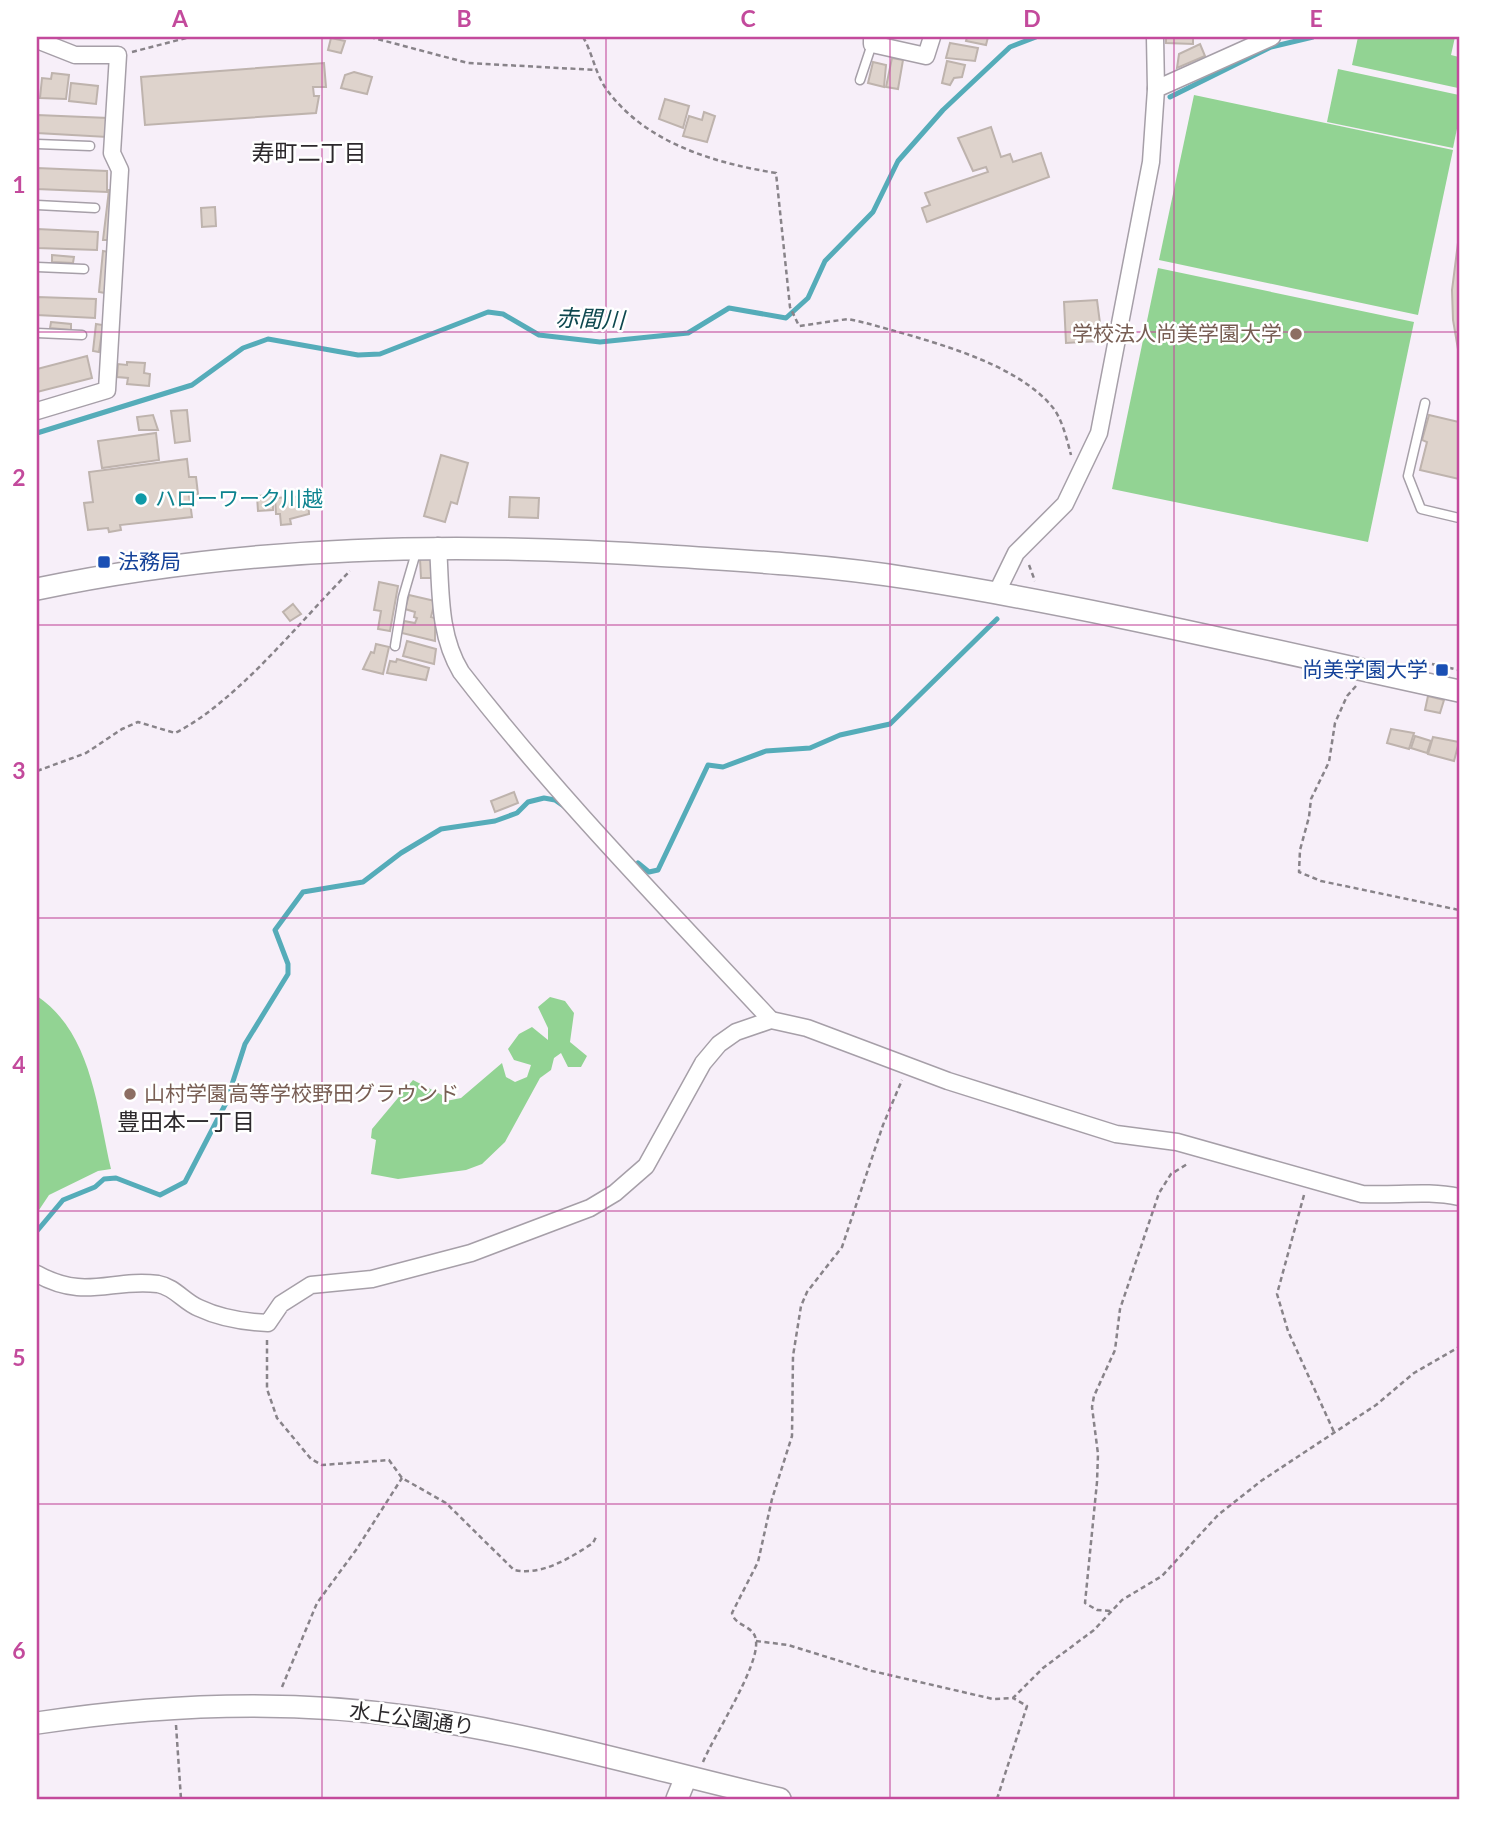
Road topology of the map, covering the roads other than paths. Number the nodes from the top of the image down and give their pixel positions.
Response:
1 (932, 37) edge
2 (1154, 37) edge
3 (1272, 37) edge
4 (37, 40) edge
5 (872, 41) edge
6 (860, 80) dead end
7 (1156, 89) junction
8 (37, 144) edge
9 (90, 145) dead end
10 (37, 205) edge
11 (95, 208) dead end
12 (37, 267) edge
13 (84, 269) dead end
14 (37, 333) edge
15 (82, 335) dead end
16 (1425, 403) dead end
17 (37, 411) edge
18 (1459, 518) edge
19 (428, 546) junction
20 (37, 589) edge
21 (996, 594) junction
22 (395, 646) dead end
23 (1459, 691) edge
24 (771, 1020) junction
25 (1459, 1197) edge
26 (37, 1274) edge
27 (37, 1723) edge
28 (686, 1777) junction
29 (677, 1799) edge
30 (780, 1799) edge

1 - 5 street
2 - 7 street
3 - 7 street
4 - 17 street
5 - 6 lane
7 - 21 street
8 - 9 lane
10 - 11 lane
12 - 13 lane
14 - 15 lane
16 - 18 lane
19 - 20 street
19 - 21 street
19 - 22 lane
19 - 24 street
21 - 23 street
24 - 25 street
24 - 26 street
27 - 28 street, 水上公園通り
28 - 29 street
28 - 30 street, 水上公園通り

